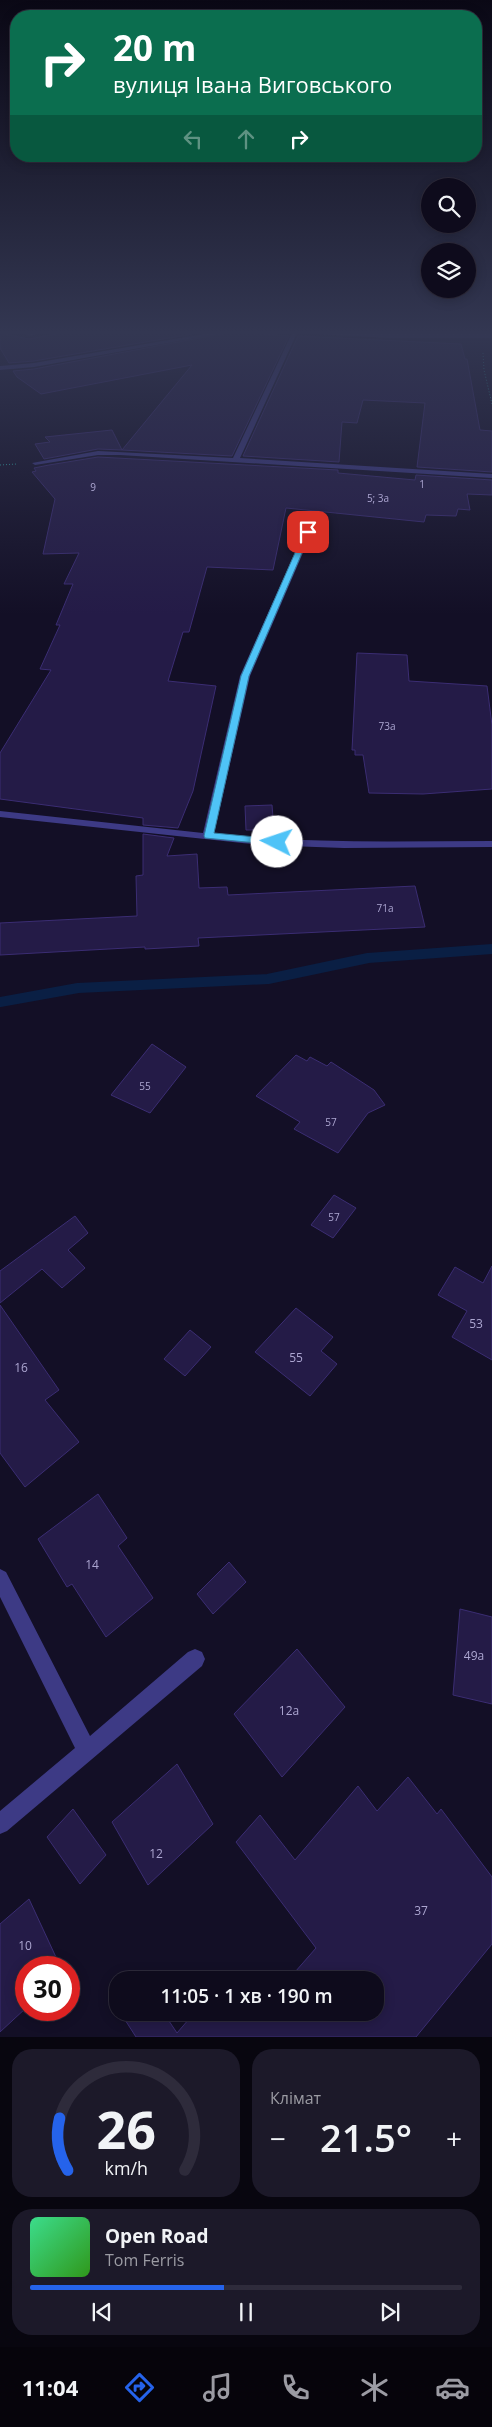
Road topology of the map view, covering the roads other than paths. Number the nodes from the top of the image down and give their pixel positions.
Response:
1 (252, 425) edge
2 (236, 459) junction
3 (35, 463) dead end
4 (492, 476) edge
5 (308, 532) dead end
6 (0, 814) edge
7 (208, 836) junction
8 (492, 844) edge
9 (0, 1578) edge
10 (195, 1659) dead end
11 (87, 1752) junction
12 (0, 1824) edge

1 - 2 street
2 - 3 street
2 - 4 street
5 - 7 street
6 - 7 street
7 - 8 street
9 - 11 street
10 - 11 street
11 - 12 street

